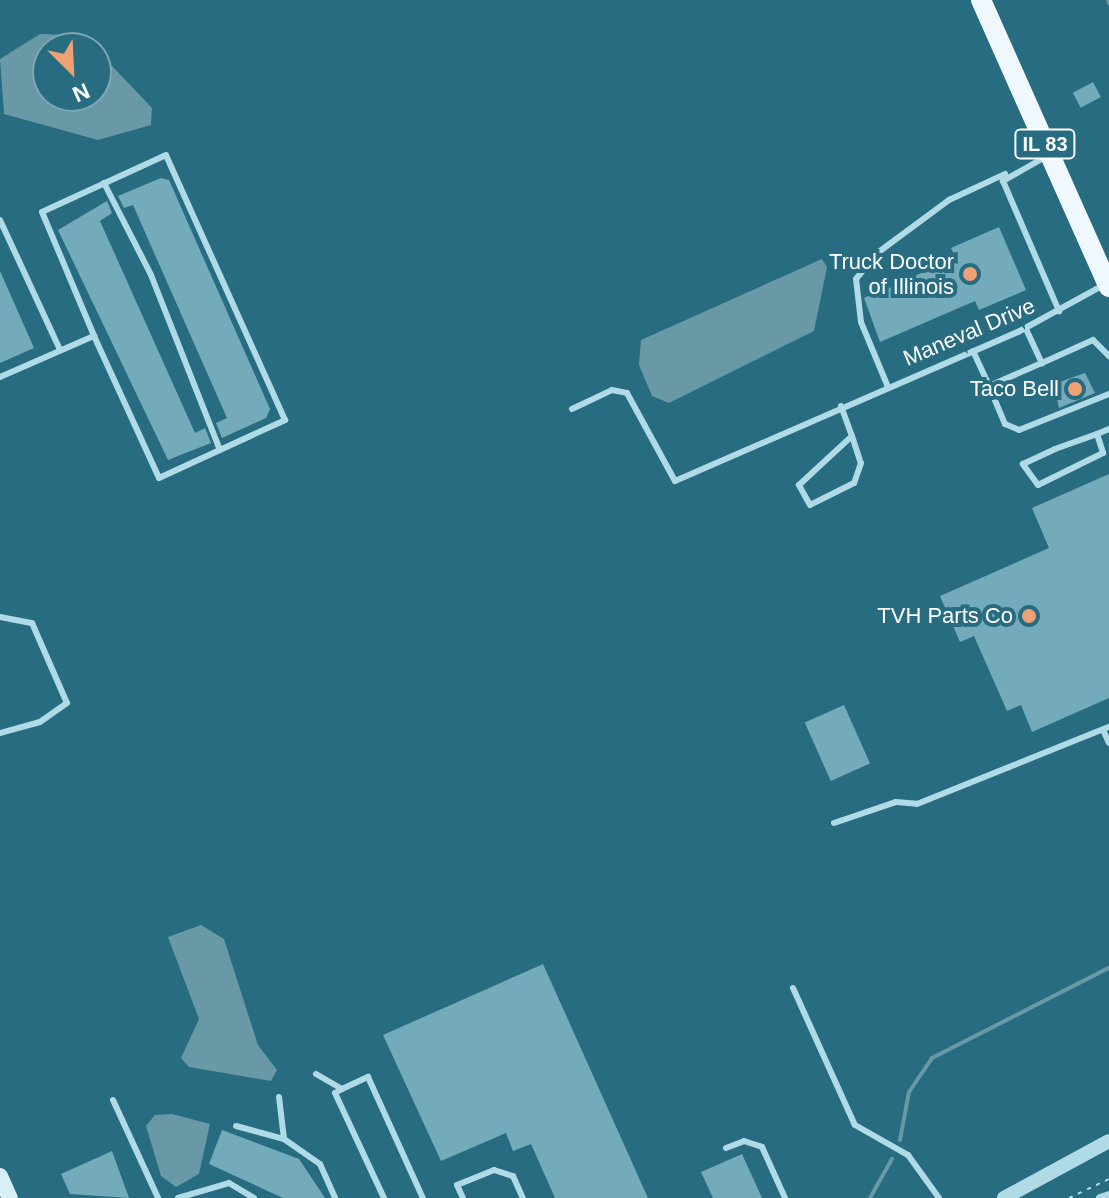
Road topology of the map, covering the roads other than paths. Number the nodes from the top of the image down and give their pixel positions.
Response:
1 (981, 0) edge
2 (1050, 155) junction
3 (1005, 174) junction
4 (104, 183) junction
5 (0, 220) edge
6 (1108, 285) edge
7 (1059, 311) junction
8 (1026, 329) junction
9 (94, 336) junction
10 (60, 350) junction
11 (973, 351) junction
12 (1109, 356) edge
13 (1042, 363) junction
14 (0, 377) edge
15 (989, 386) junction
16 (888, 387) junction
17 (1109, 394) edge
18 (841, 406) junction
19 (572, 409) dead end
20 (1109, 429) edge
21 (1097, 434) junction
22 (852, 436) junction
23 (220, 450) junction
24 (0, 617) edge
25 (1106, 729) edge
26 (0, 733) edge
27 (1109, 743) edge
28 (834, 823) dead end
29 (793, 988) dead end
30 (316, 1074) dead end
31 (342, 1089) junction
32 (279, 1097) dead end
33 (113, 1100) dead end
34 (236, 1126) dead end
35 (284, 1139) junction
36 (1109, 1141) edge
37 (726, 1148) dead end
38 (0, 1176) edge
39 (1109, 1195) edge
40 (10, 1198) edge
41 (158, 1198) edge
42 (178, 1198) edge
43 (254, 1198) edge
44 (335, 1198) edge
45 (384, 1198) edge
46 (423, 1198) edge
47 (463, 1198) edge
48 (523, 1198) edge
49 (785, 1198) edge
50 (939, 1198) edge
51 (1004, 1198) edge
52 (1100, 1198) edge

1 - 2 main road, IL 83
2 - 3 lane
2 - 6 main road, IL 83
3 - 7 lane
3 - 16 lane
4 - 9 lane
4 - 23 lane
4 - 23 lane
5 - 10 lane
6 - 7 lane, Maneval Drive
7 - 8 lane, Maneval Drive
8 - 11 lane, Maneval Drive
8 - 13 lane
9 - 10 lane
9 - 23 lane
10 - 14 lane
11 - 15 lane
11 - 16 lane, Maneval Drive
12 - 13 lane
13 - 15 lane
15 - 17 lane
16 - 18 lane, Maneval Drive
18 - 19 lane, Maneval Drive
18 - 22 lane
20 - 21 lane
21 - 21 lane
22 - 22 lane
24 - 26 lane
25 - 27 lane
25 - 28 lane
29 - 50 lane
30 - 31 lane
31 - 45 lane
31 - 46 lane
32 - 35 lane
33 - 41 lane
34 - 35 lane
35 - 44 lane
36 - 51 street
37 - 49 lane
38 - 40 main road
39 - 52 street
42 - 43 lane
47 - 48 lane

